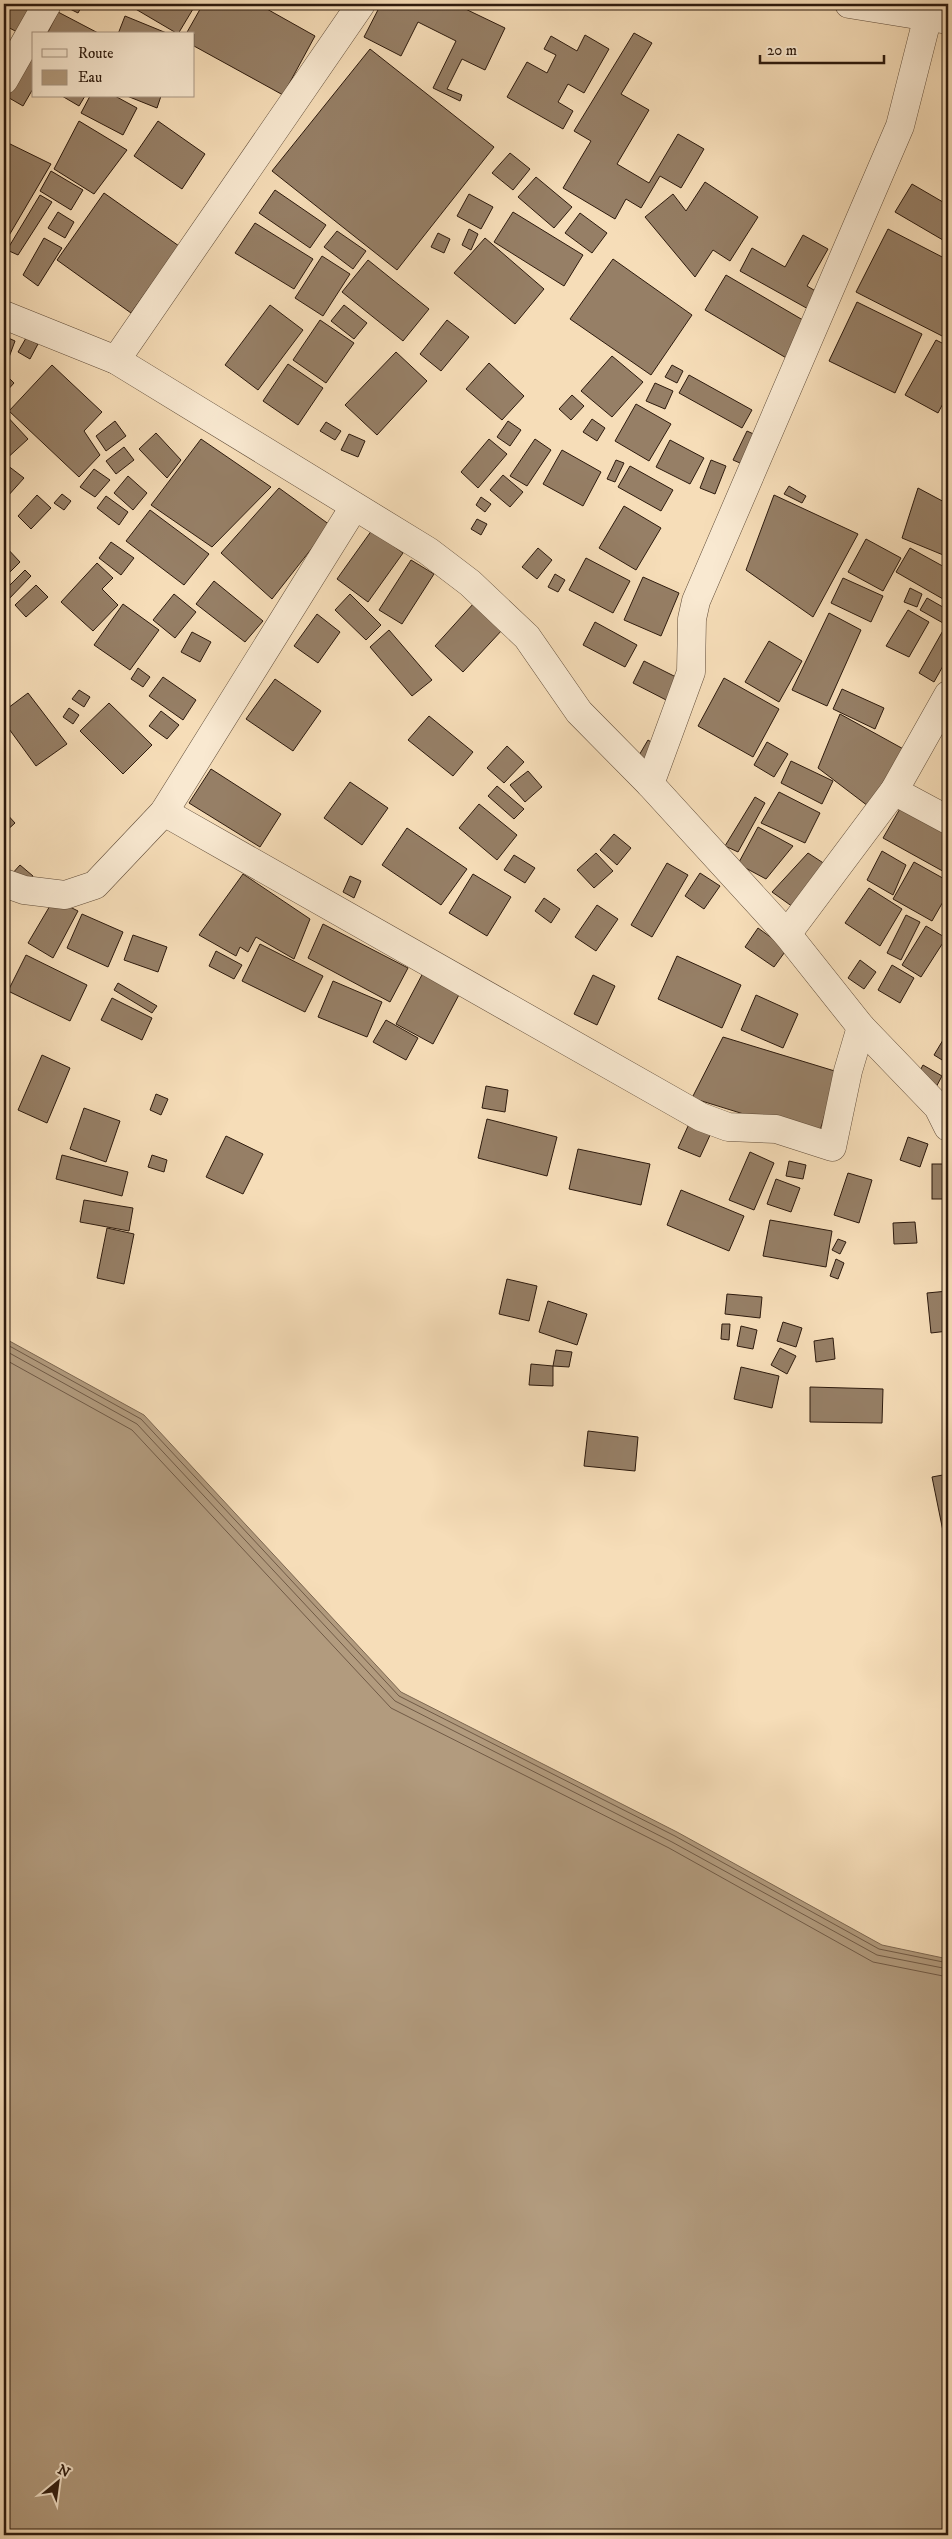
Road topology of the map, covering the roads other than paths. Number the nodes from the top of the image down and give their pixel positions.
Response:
1 (47, 4) edge
2 (361, 4) edge
3 (849, 4) edge
4 (936, 13) edge
5 (4, 80) edge
6 (4, 315) edge
7 (116, 360) junction
8 (354, 507) junction
9 (948, 695) edge
10 (650, 784) junction
11 (894, 791) junction
12 (164, 812) junction
13 (948, 820) edge
14 (4, 883) edge
15 (787, 934) junction
16 (861, 1027) junction
17 (948, 1127) edge

1 - 5 street
2 - 7 street
3 - 4 street
4 - 10 street
6 - 7 street
7 - 8 street
8 - 10 street
8 - 12 street
9 - 11 street
10 - 15 street
11 - 13 street
11 - 15 street
12 - 14 street
12 - 16 street
15 - 16 street
16 - 17 street

